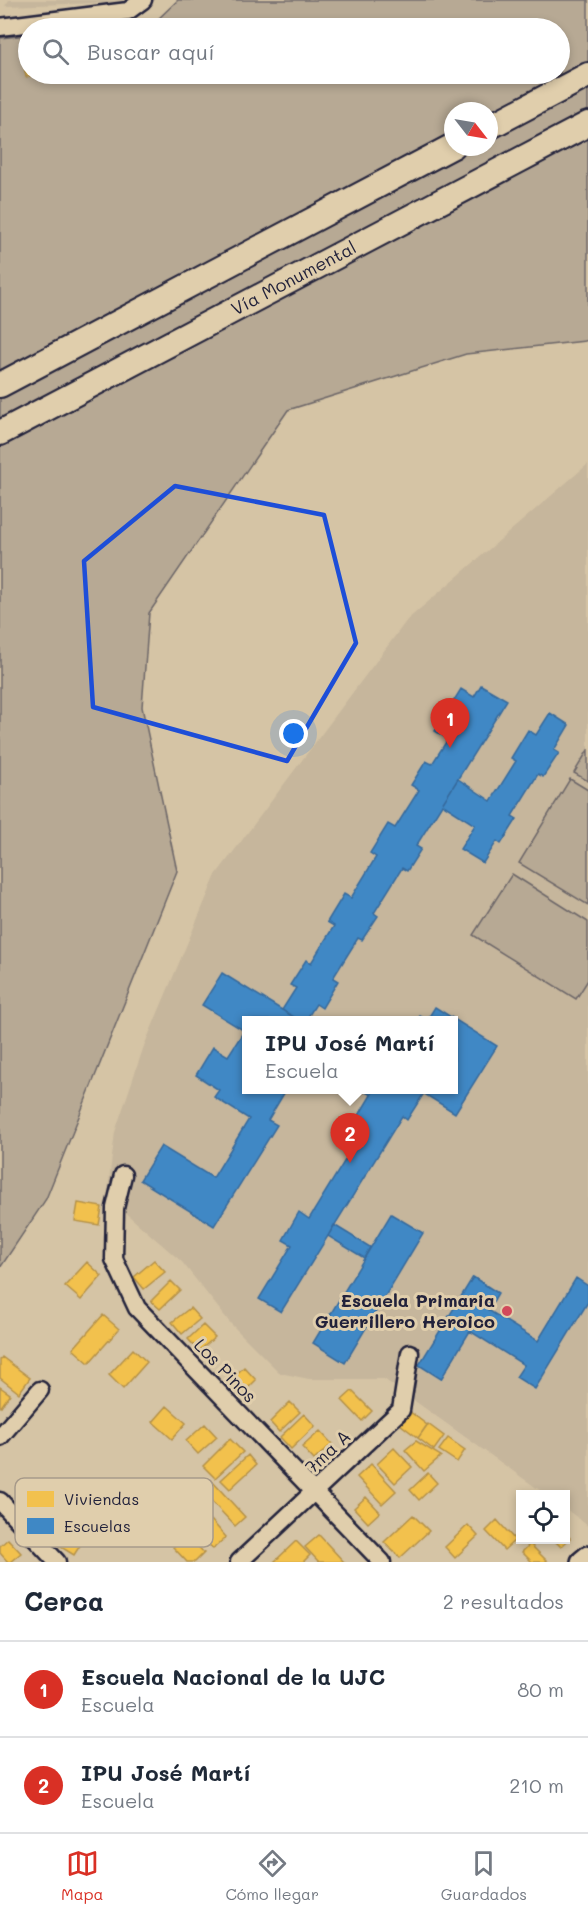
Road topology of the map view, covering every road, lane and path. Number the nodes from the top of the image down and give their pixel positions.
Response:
1 (143, 0) edge
2 (72, 18) edge
3 (18, 25) edge
4 (0, 27) edge
5 (588, 75) edge
6 (498, 122) edge
7 (588, 124) edge
8 (444, 151) edge
9 (0, 385) edge
10 (0, 432) edge
11 (123, 1175) dead end
12 (410, 1353) dead end
13 (40, 1389) dead end
14 (0, 1437) edge
15 (314, 1491) junction
16 (0, 1501) edge
17 (15, 1517) edge
18 (43, 1547) edge
19 (588, 1557) edge
20 (57, 1562) edge
21 (239, 1562) edge
22 (382, 1562) edge
23 (582, 1562) edge

1 - 2 street
3 - 4 street
5 - 6 highway
7 - 10 highway, Vía Monumental
8 - 9 highway
11 - 15 street, Los Pinos
12 - 15 street, 7ma A
13 - 14 street
15 - 21 street, 7ma A
15 - 22 street, Los Pinos
16 - 17 street
18 - 20 street
19 - 23 main road

